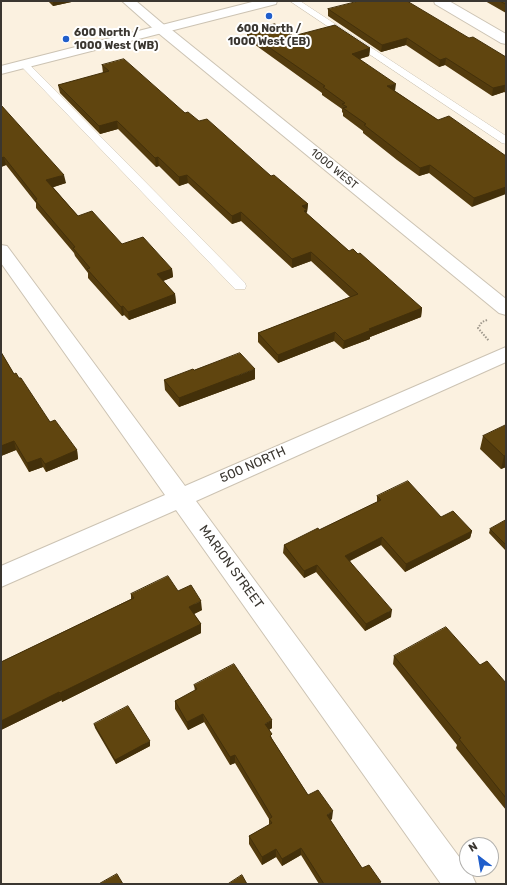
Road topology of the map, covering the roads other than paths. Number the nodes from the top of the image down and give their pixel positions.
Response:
1 (128, 1) edge
2 (271, 1) edge
3 (294, 1) edge
4 (440, 1) edge
5 (162, 29) junction
6 (506, 40) edge
7 (24, 64) junction
8 (1, 70) edge
9 (506, 140) edge
10 (1, 250) edge
11 (240, 286) dead end
12 (506, 309) edge
13 (506, 354) edge
14 (180, 498) junction
15 (1, 577) edge
16 (460, 884) edge

1 - 5 street, 1000 WEST
2 - 5 street
3 - 9 lane
4 - 6 street
5 - 7 street
5 - 12 street, 1000 WEST
7 - 8 street
7 - 11 lane
10 - 14 street, MARION STREET
13 - 14 street, 500 NORTH
14 - 15 street, 500 NORTH
14 - 16 street, MARION STREET

